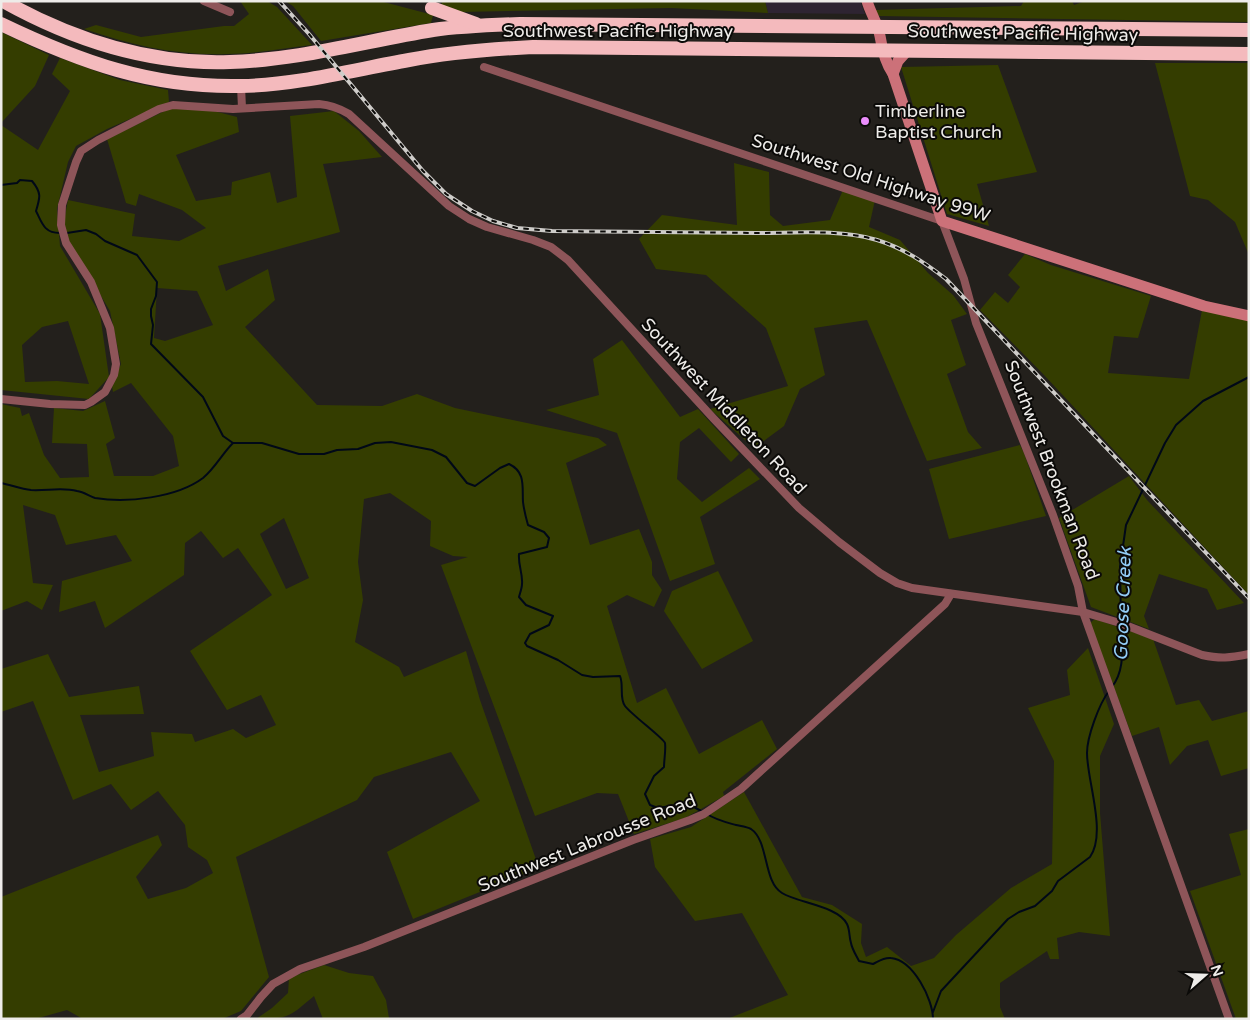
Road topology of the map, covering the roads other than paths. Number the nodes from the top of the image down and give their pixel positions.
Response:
1 (2, 1) edge
2 (204, 1) edge
3 (867, 1) edge
4 (432, 8) dead end
5 (230, 12) dead end
6 (1, 24) edge
7 (481, 26) junction
8 (876, 26) junction
9 (1249, 30) edge
10 (883, 51) junction
11 (907, 51) junction
12 (1249, 54) edge
13 (484, 67) dead end
14 (892, 74) junction
15 (241, 86) junction
16 (242, 108) junction
17 (942, 221) junction
18 (1249, 316) edge
19 (1, 399) edge
20 (951, 594) junction
21 (1083, 612) junction
22 (1249, 654) edge
23 (241, 1019) edge
24 (1229, 1019) edge

1 - 7 highway, Southwest Pacific Highway
2 - 5 street
3 - 8 street, Southwest Brookman Road
4 - 7 highway
6 - 15 highway, Southwest Pacific Highway
7 - 8 highway, Southwest Pacific Highway
8 - 9 highway, Southwest Pacific Highway
8 - 10 street, Southwest Brookman Road
10 - 11 highway, Southwest Pacific Highway
10 - 14 street, Southwest Brookman Road
10 - 15 highway, Southwest Pacific Highway
11 - 12 highway, Southwest Pacific Highway
11 - 14 street
13 - 17 street, Southwest Old Highway 99W
14 - 17 street, Southwest Brookman Road
15 - 16 street
16 - 19 street, Southwest Middleton Road
16 - 20 street, Southwest Middleton Road
17 - 18 street, Southwest Old Highway 99W
17 - 21 street, Southwest Brookman Road
20 - 21 street, Southwest Middleton Road
20 - 23 street, Southwest Labrousse Road
21 - 22 street, Southwest Middleton Road
21 - 24 street, Southwest Brookman Road

